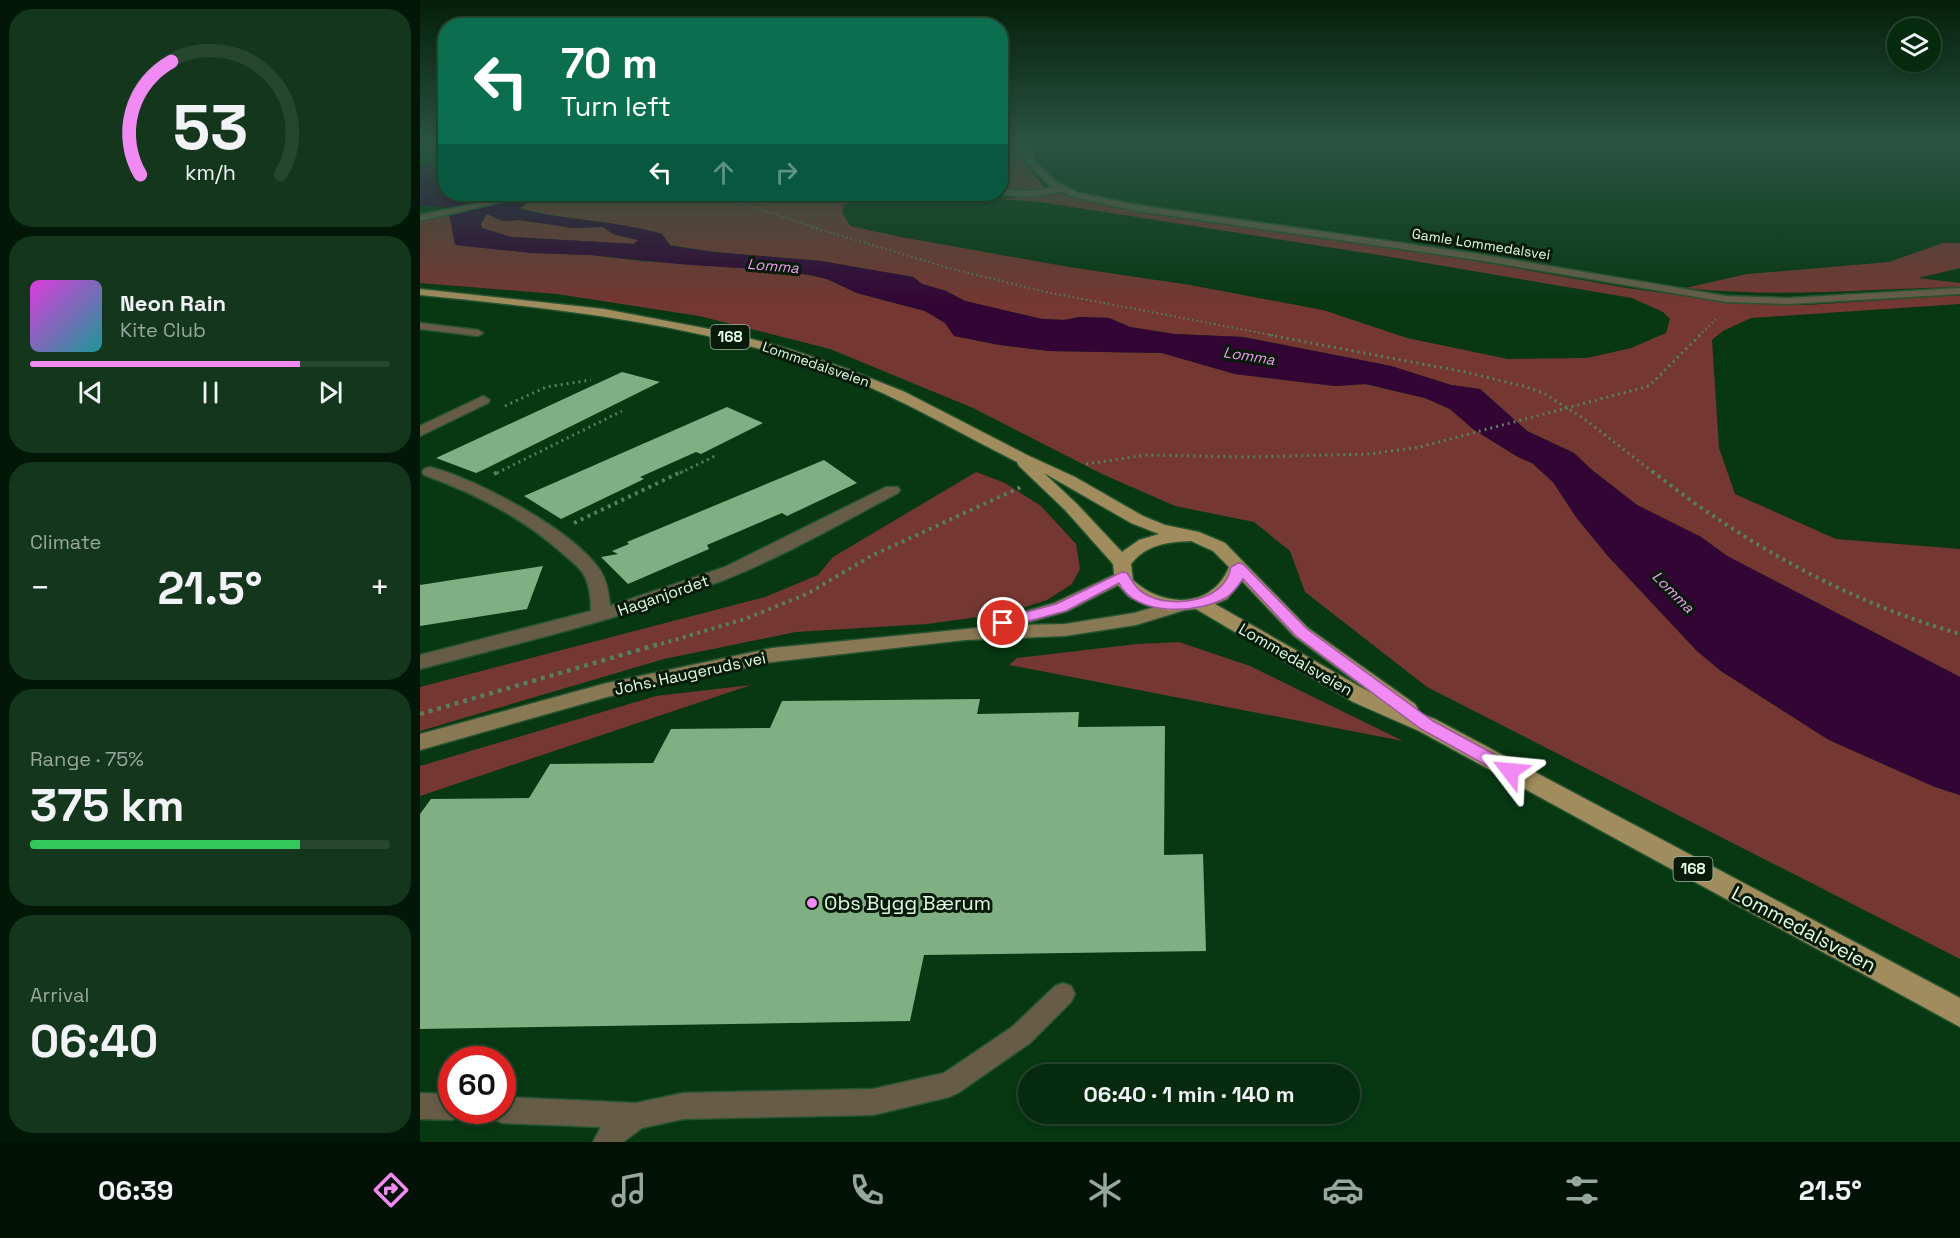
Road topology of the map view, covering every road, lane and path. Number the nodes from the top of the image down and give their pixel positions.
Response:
1 (1085, 196) edge
2 (498, 201) edge
3 (734, 201) edge
4 (420, 218) edge
5 (1960, 291) edge
6 (420, 292) edge
7 (1723, 312) dead end
8 (420, 326) edge
9 (478, 333) dead end
10 (483, 400) dead end
11 (1568, 408) junction
12 (622, 411) dead end
13 (420, 432) edge
14 (717, 455) dead end
15 (1018, 457) junction
16 (1080, 465) dead end
17 (430, 472) dead end
18 (469, 486) junction
19 (1021, 487) dead end
20 (892, 490) dead end
21 (552, 534) junction
22 (1193, 537) junction
23 (1238, 567) junction
24 (1122, 569) junction
25 (1199, 603) junction
26 (1178, 606) junction
27 (601, 616) junction
28 (965, 634) junction
29 (1960, 634) edge
30 (420, 662) edge
31 (420, 714) edge
32 (1427, 725) junction
33 (420, 742) edge
34 (1063, 994) dead end
35 (1960, 1013) edge
36 (420, 1106) edge
37 (438, 1107) edge
38 (516, 1111) edge
39 (636, 1116) junction
40 (606, 1142) edge

1 - 5 street, Gamle Lommedalsvei
2 - 4 street
3 - 11 path
6 - 15 main road, Lommedalsveien / 168
7 - 11 path
8 - 9 lane
10 - 13 street
11 - 16 path
11 - 29 path
12 - 18 path
14 - 21 path
15 - 22 main road, Lommedalsveien / 168
15 - 24 main road, Lommedalsveien / 168
17 - 18 street
18 - 21 street
19 - 31 path
20 - 27 street, Haganjordet
21 - 27 street
22 - 23 main road, 168
22 - 24 main road, 168
23 - 25 main road, 168
23 - 32 main road, Lommedalsveien / 168
24 - 26 main road, 168
24 - 28 main road, Johs. Haugeruds vei
25 - 26 main road, 168
25 - 32 main road, Lommedalsveien / 168
26 - 28 main road, Johs. Haugeruds vei
27 - 30 street, Haganjordet
28 - 33 main road, Johs. Haugeruds vei
32 - 35 main road, Lommedalsveien / 168
34 - 39 lane
36 - 37 lane
38 - 39 lane
39 - 40 lane

